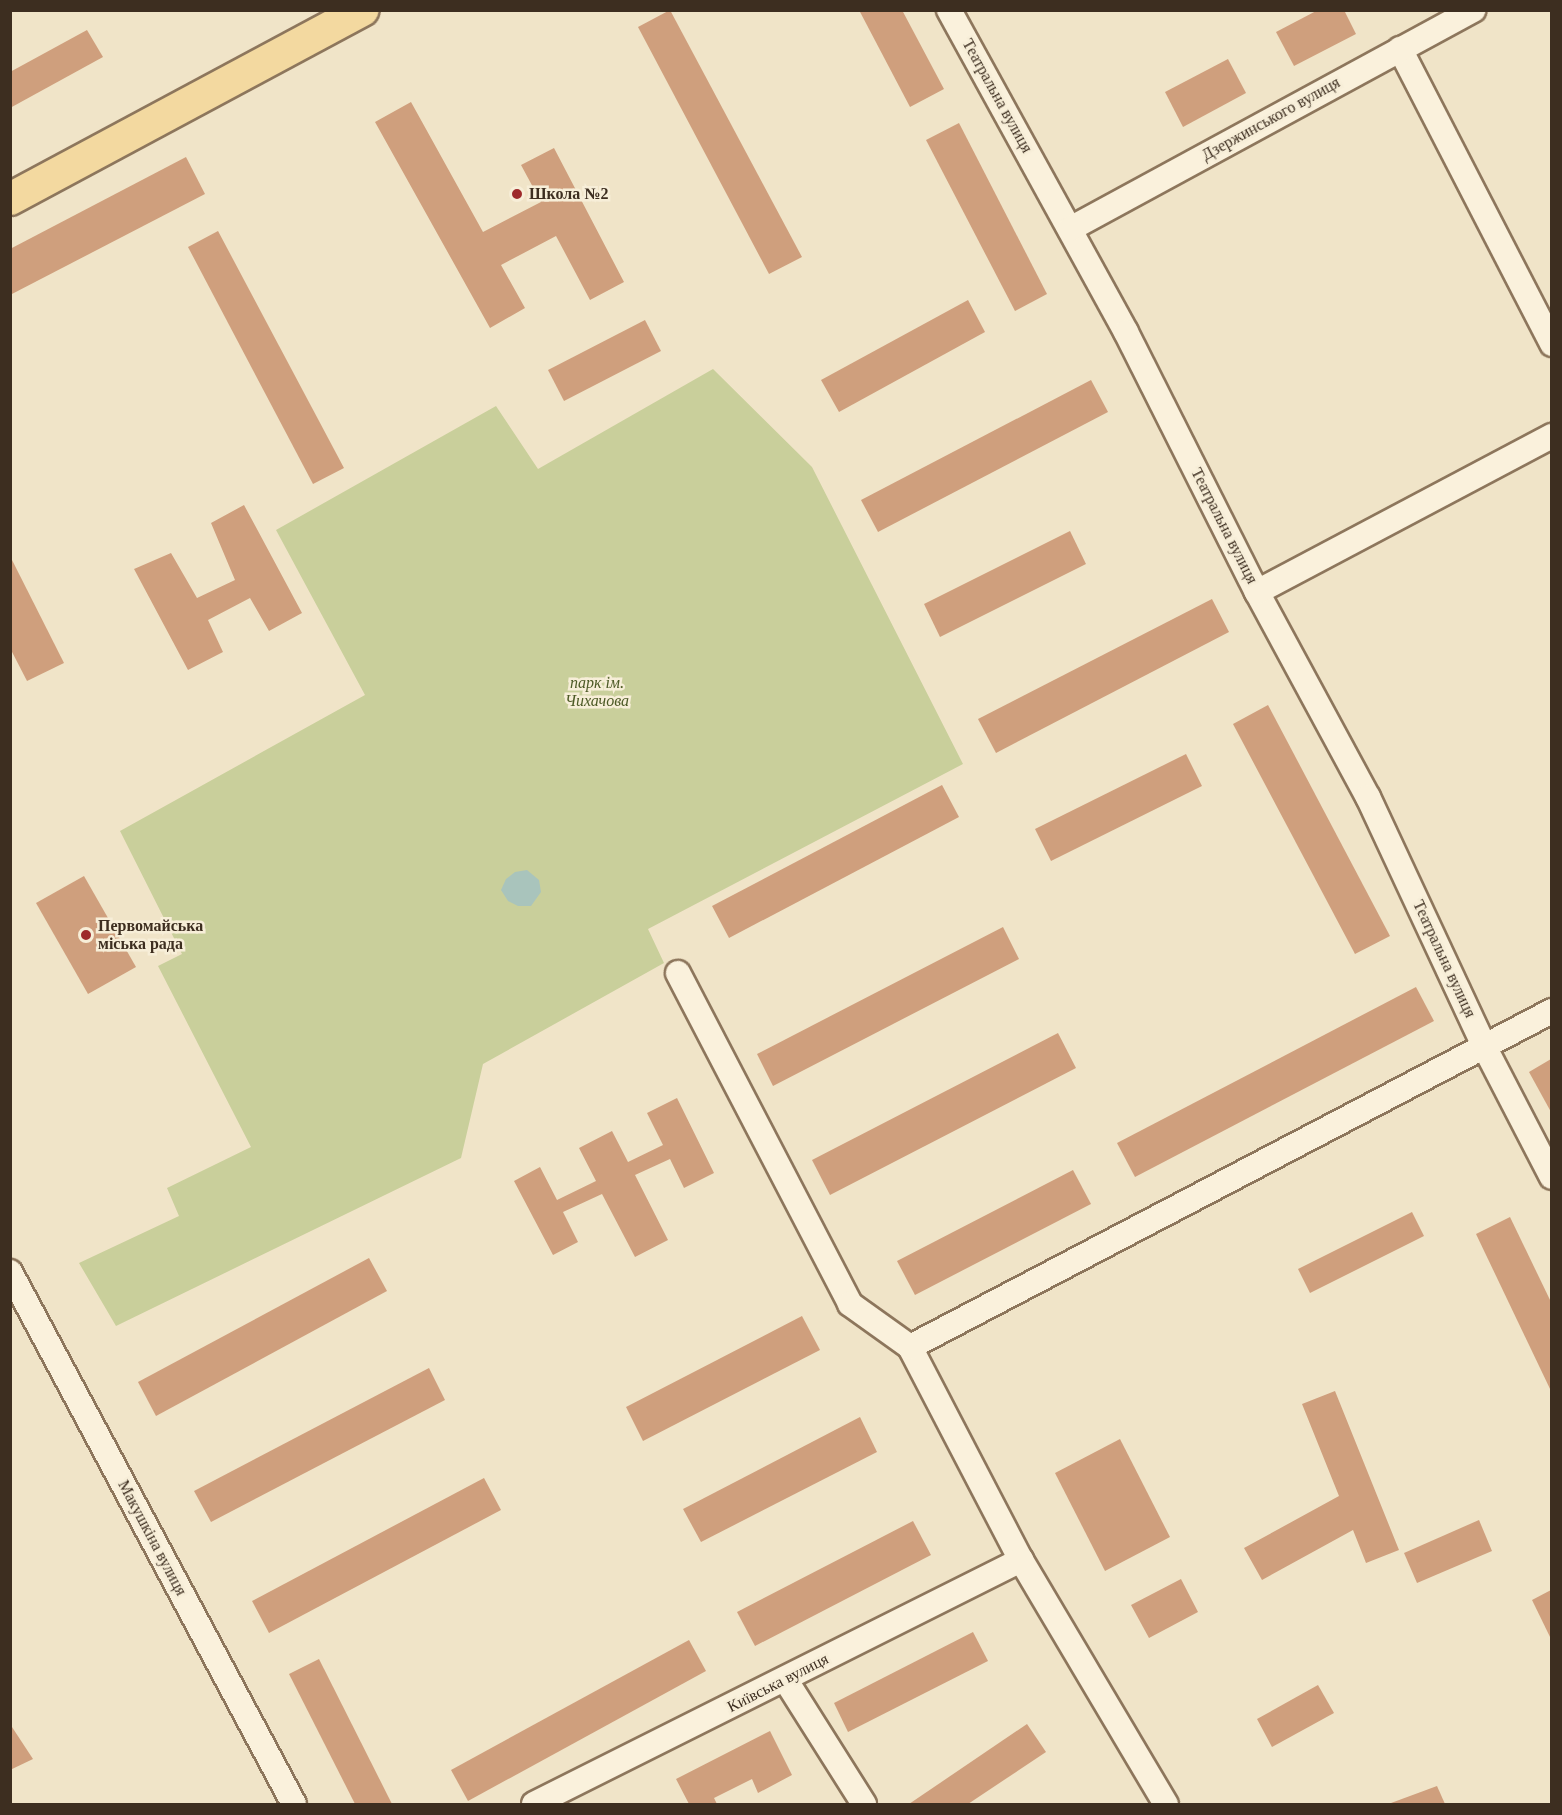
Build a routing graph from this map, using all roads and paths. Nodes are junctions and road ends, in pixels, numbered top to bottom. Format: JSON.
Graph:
{"nodes":[{"id":1,"x":363,"y":10,"type":"edge"},
{"id":2,"x":949,"y":10,"type":"edge"},
{"id":3,"x":1473,"y":10,"type":"edge"},
{"id":4,"x":1400,"y":49,"type":"junction"},
{"id":5,"x":10,"y":199,"type":"edge"},
{"id":6,"x":1070,"y":229,"type":"junction"},
{"id":7,"x":1551,"y":344,"type":"edge"},
{"id":8,"x":1551,"y":436,"type":"edge"},
{"id":9,"x":1257,"y":592,"type":"junction"},
{"id":10,"x":678,"y":974,"type":"dead end"},
{"id":11,"x":1551,"y":1011,"type":"edge"},
{"id":12,"x":1485,"y":1048,"type":"junction"},
{"id":13,"x":1551,"y":1177,"type":"edge"},
{"id":14,"x":10,"y":1272,"type":"edge"},
{"id":15,"x":910,"y":1347,"type":"junction"},
{"id":16,"x":1021,"y":1560,"type":"junction"},
{"id":17,"x":785,"y":1679,"type":"junction"},
{"id":18,"x":294,"y":1804,"type":"edge"},
{"id":19,"x":534,"y":1804,"type":"edge"},
{"id":20,"x":864,"y":1804,"type":"edge"},
{"id":21,"x":1166,"y":1804,"type":"edge"}],
"edges":[{"from":1,"to":5,"type":"main road"},
{"from":2,"to":6,"type":"street","name":"Театральна вулиця"},
{"from":3,"to":4,"type":"street","name":"Дзержинського вулиця"},
{"from":4,"to":6,"type":"street","name":"Дзержинського вулиця"},
{"from":4,"to":7,"type":"street"},
{"from":6,"to":9,"type":"street","name":"Театральна вулиця"},
{"from":8,"to":9,"type":"street"},
{"from":9,"to":12,"type":"street","name":"Театральна вулиця"},
{"from":10,"to":15,"type":"street"},
{"from":11,"to":12,"type":"street"},
{"from":12,"to":13,"type":"street","name":"Театральна вулиця"},
{"from":12,"to":15,"type":"street"},
{"from":14,"to":18,"type":"street","name":"Макушкіна вулиця"},
{"from":15,"to":16,"type":"street"},
{"from":16,"to":17,"type":"street","name":"Київська вулиця"},
{"from":16,"to":21,"type":"street"},
{"from":17,"to":19,"type":"street","name":"Київська вулиця"},
{"from":17,"to":20,"type":"street"}]}
